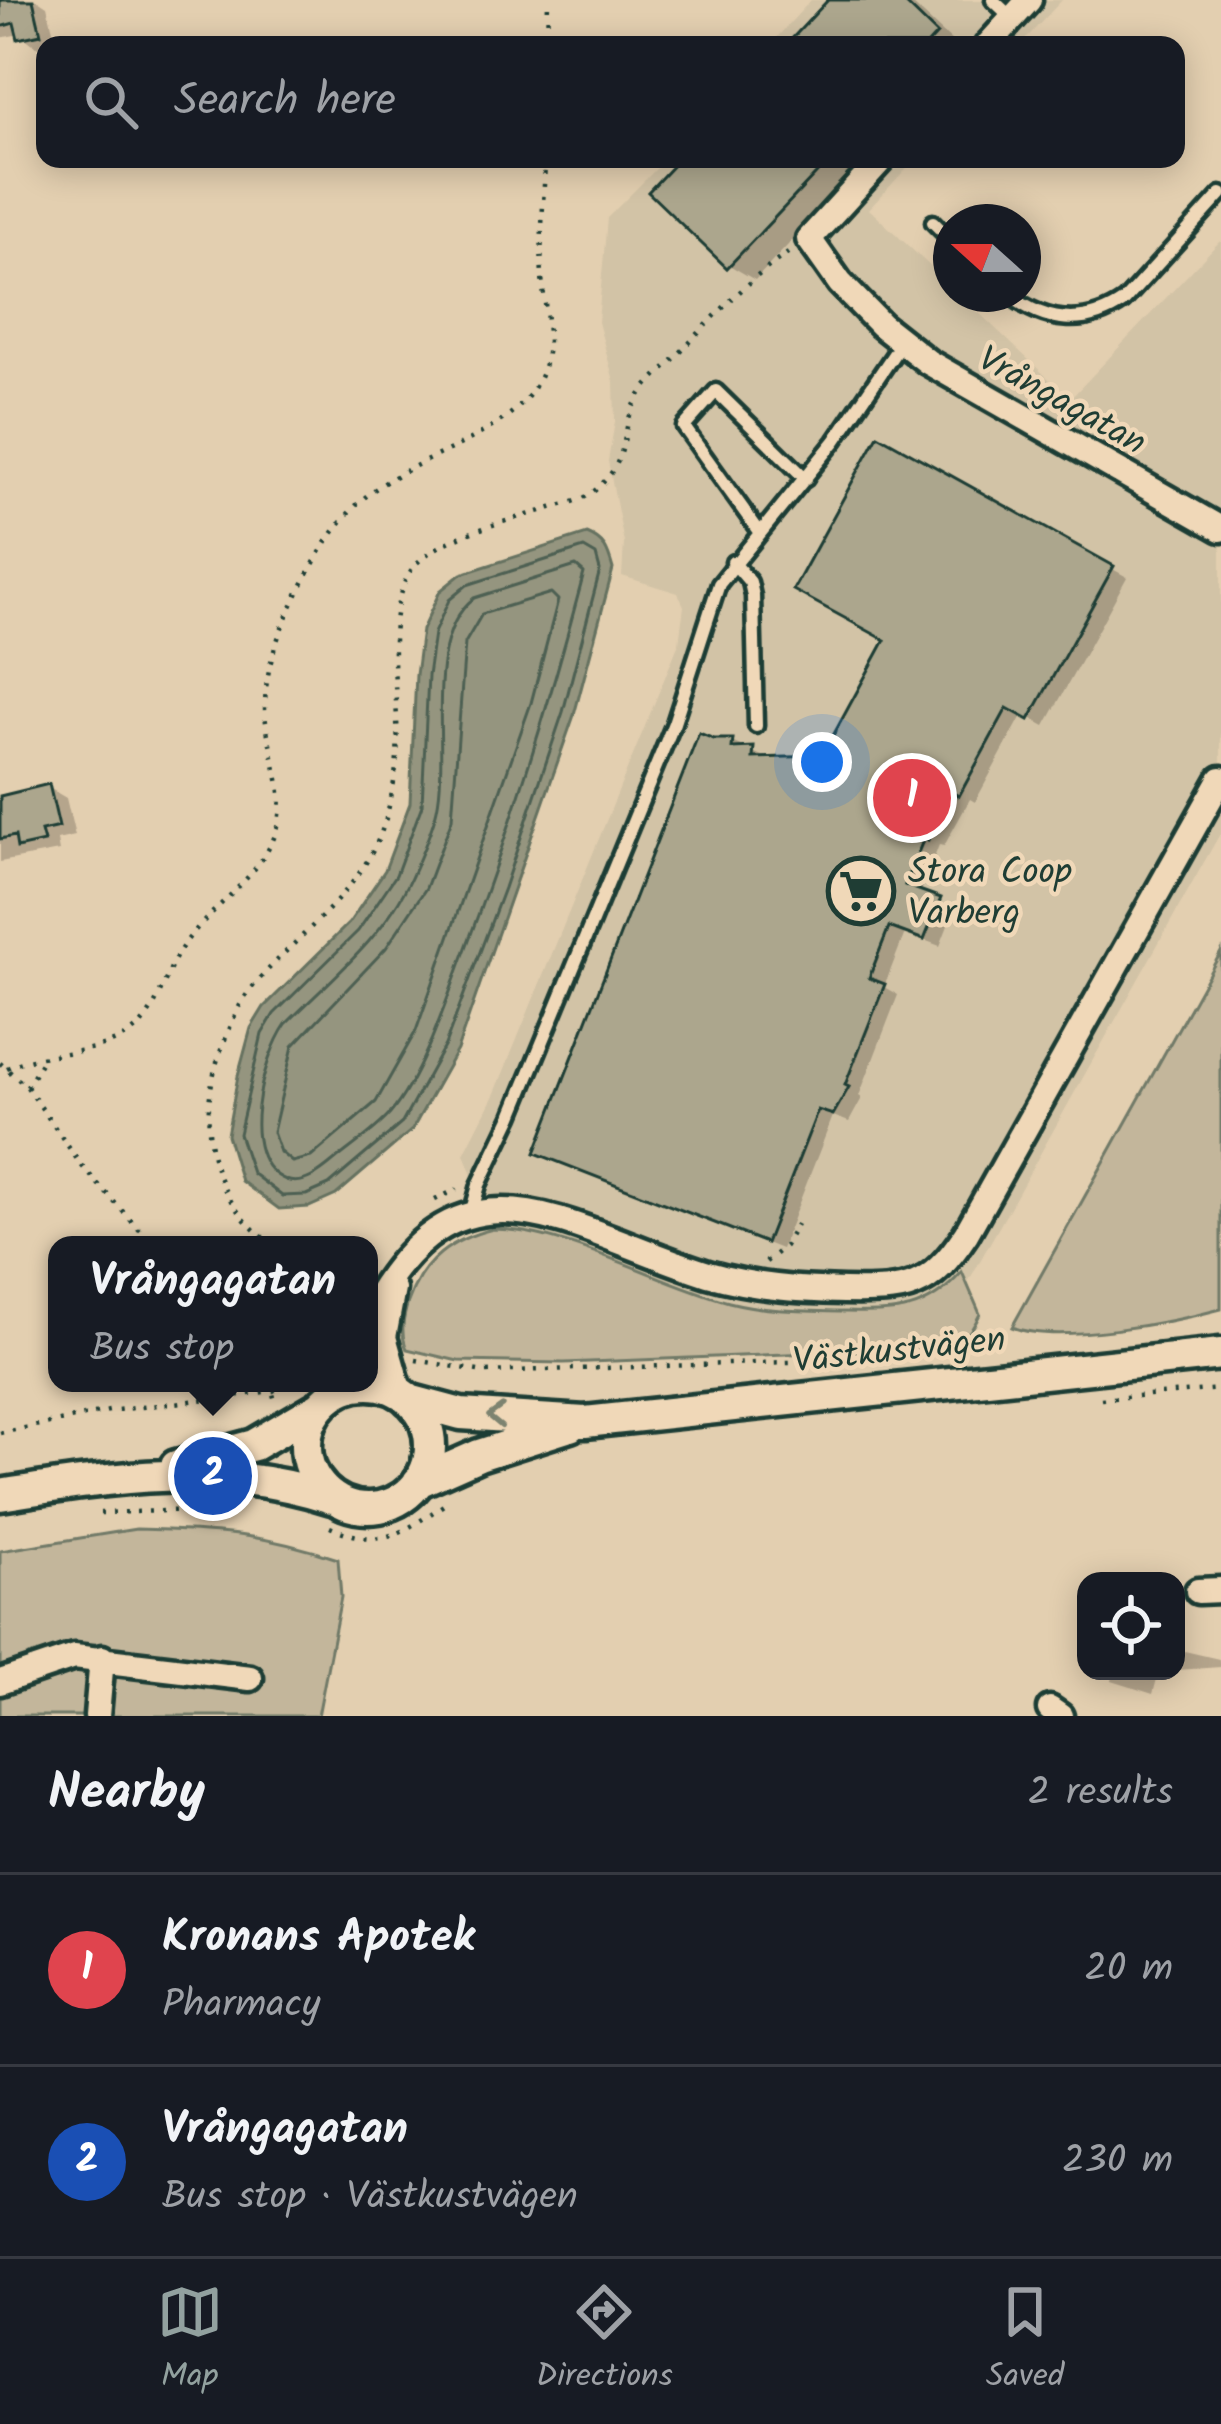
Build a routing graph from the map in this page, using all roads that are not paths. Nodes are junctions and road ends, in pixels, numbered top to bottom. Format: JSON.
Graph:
{"nodes":[{"id":1,"x":993,"y":0,"type":"edge"},
{"id":2,"x":1020,"y":9,"type":"edge"},
{"id":3,"x":996,"y":36,"type":"edge"},
{"id":4,"x":874,"y":168,"type":"edge"},
{"id":5,"x":1221,"y":194,"type":"edge"},
{"id":6,"x":1037,"y":312,"type":"edge"},
{"id":7,"x":902,"y":341,"type":"junction"},
{"id":8,"x":806,"y":479,"type":"junction"},
{"id":9,"x":1221,"y":529,"type":"edge"},
{"id":10,"x":760,"y":533,"type":"junction"},
{"id":11,"x":734,"y":562,"type":"junction"},
{"id":12,"x":757,"y":726,"type":"dead end"},
{"id":13,"x":1221,"y":778,"type":"edge"},
{"id":14,"x":471,"y":1214,"type":"junction"},
{"id":15,"x":399,"y":1269,"type":"junction"},
{"id":16,"x":378,"y":1299,"type":"edge"},
{"id":17,"x":1221,"y":1354,"type":"edge"},
{"id":18,"x":378,"y":1387,"type":"edge"},
{"id":19,"x":330,"y":1395,"type":"edge"},
{"id":20,"x":405,"y":1396,"type":"junction"},
{"id":21,"x":585,"y":1421,"type":"junction"},
{"id":22,"x":135,"y":1477,"type":"junction"},
{"id":23,"x":418,"y":1482,"type":"junction"},
{"id":24,"x":0,"y":1495,"type":"edge"},
{"id":25,"x":329,"y":1512,"type":"junction"},
{"id":26,"x":102,"y":1658,"type":"junction"},
{"id":27,"x":250,"y":1678,"type":"dead end"},
{"id":28,"x":0,"y":1682,"type":"edge"},
{"id":29,"x":97,"y":1716,"type":"edge"}],
"edges":[{"from":1,"to":2,"type":"lane"},
{"from":2,"to":3,"type":"street"},
{"from":4,"to":7,"type":"street","name":"Vrångagatan"},
{"from":5,"to":6,"type":"lane"},
{"from":7,"to":8,"type":"lane"},
{"from":7,"to":9,"type":"street","name":"Vrångagatan"},
{"from":8,"to":10,"type":"lane"},
{"from":8,"to":10,"type":"lane"},
{"from":10,"to":11,"type":"lane"},
{"from":11,"to":12,"type":"lane"},
{"from":11,"to":14,"type":"lane"},
{"from":13,"to":14,"type":"street"},
{"from":14,"to":15,"type":"street"},
{"from":15,"to":16,"type":"street"},
{"from":15,"to":20,"type":"street"},
{"from":17,"to":21,"type":"street","name":"Västkustvägen"},
{"from":18,"to":20,"type":"street","name":"Västkustvägen"},
{"from":19,"to":22,"type":"street","name":"Västkustvägen"},
{"from":19,"to":25,"type":"street"},
{"from":21,"to":20,"type":"street","name":"Västkustvägen","one_way":true},
{"from":20,"to":23,"type":"street"},
{"from":21,"to":23,"type":"street","name":"Västkustvägen"},
{"from":22,"to":24,"type":"street","name":"Västkustvägen"},
{"from":22,"to":25,"type":"street","name":"Västkustvägen"},
{"from":23,"to":25,"type":"street","name":"Västkustvägen"},
{"from":26,"to":27,"type":"street"},
{"from":26,"to":28,"type":"street"},
{"from":26,"to":29,"type":"street"}]}
